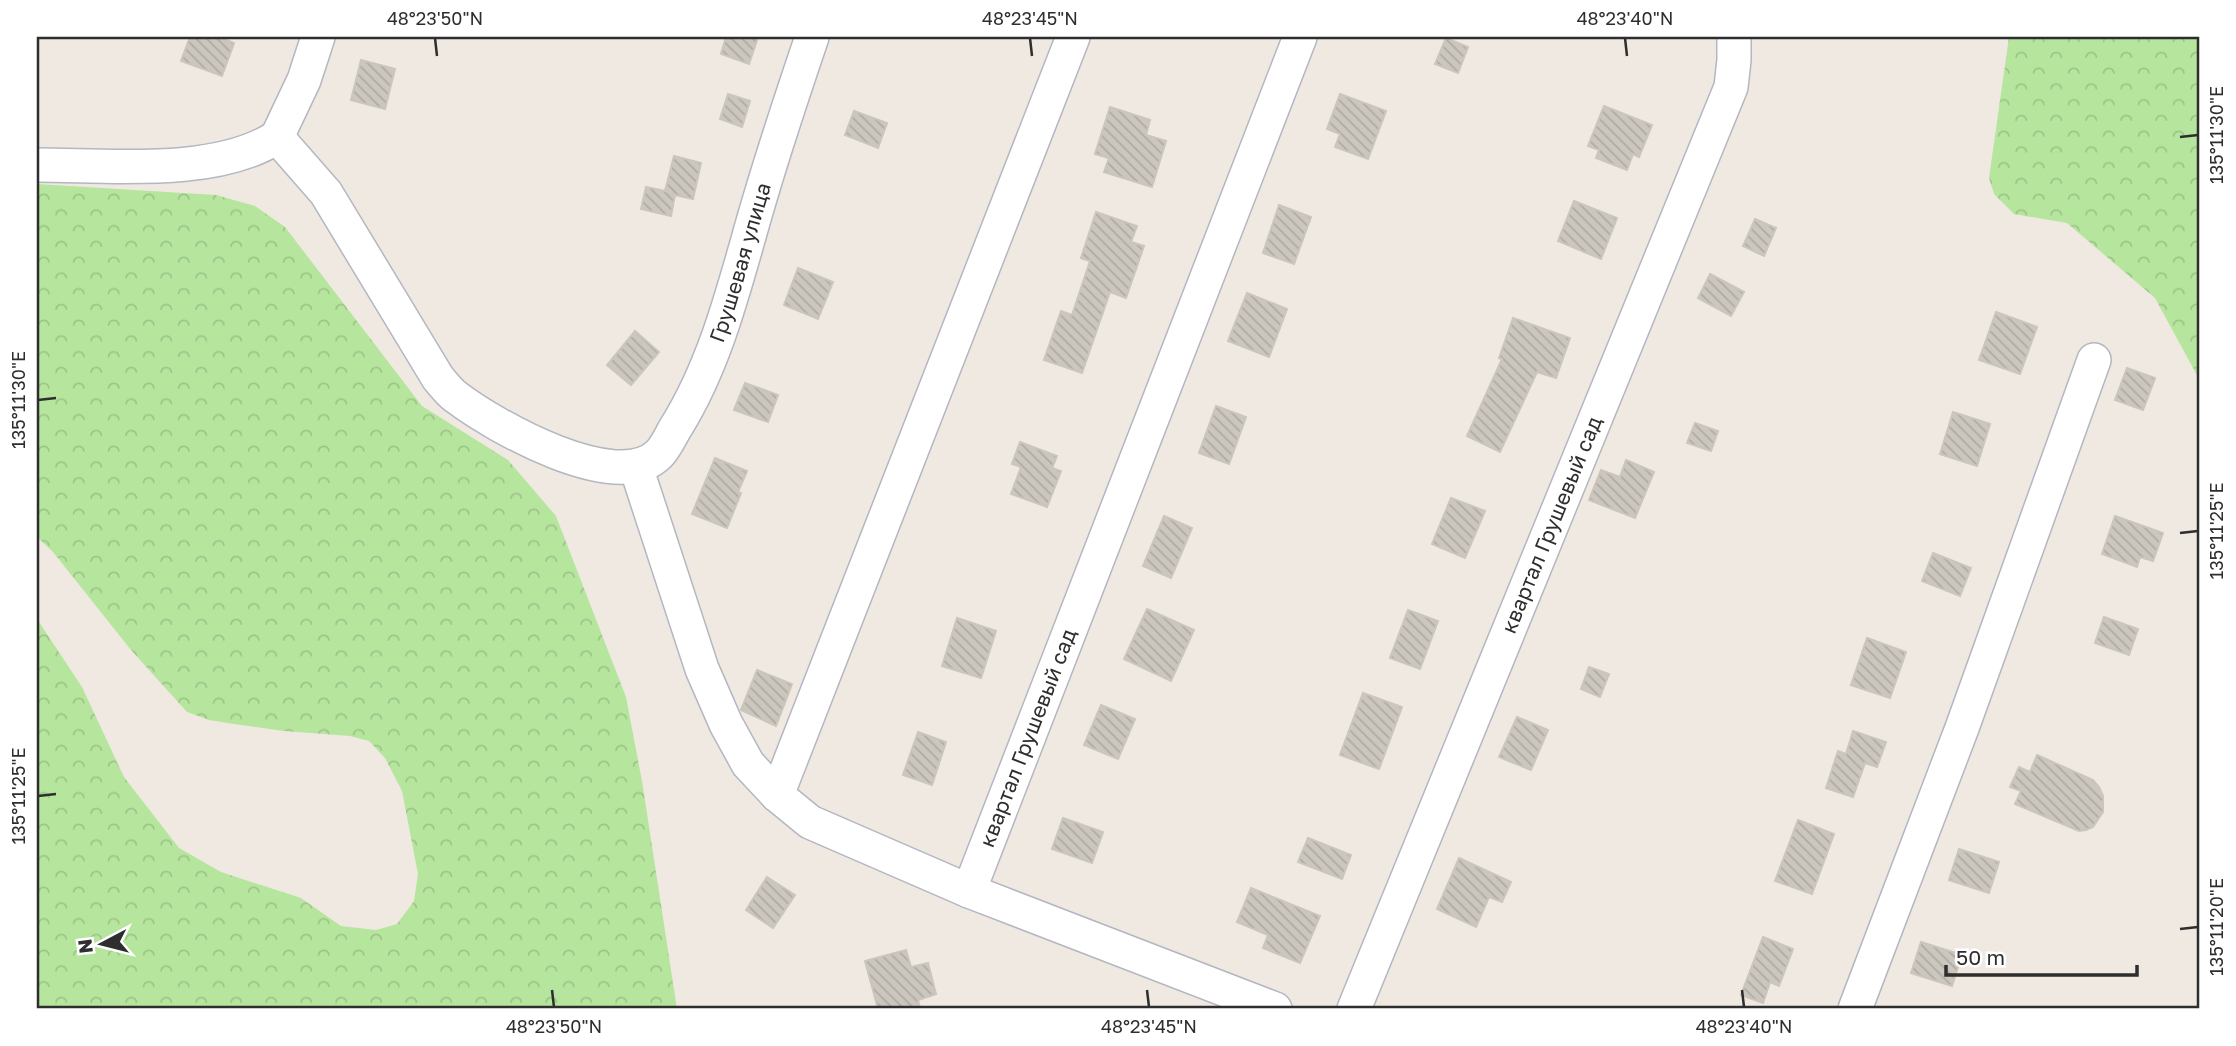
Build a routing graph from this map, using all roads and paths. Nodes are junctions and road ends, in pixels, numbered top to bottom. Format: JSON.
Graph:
{"nodes":[{"id":1,"x":318,"y":37,"type":"edge"},
{"id":2,"x":812,"y":37,"type":"edge"},
{"id":3,"x":1073,"y":37,"type":"edge"},
{"id":4,"x":1300,"y":37,"type":"edge"},
{"id":5,"x":1734,"y":37,"type":"edge"},
{"id":6,"x":277,"y":137,"type":"junction"},
{"id":7,"x":37,"y":165,"type":"edge"},
{"id":8,"x":2094,"y":360,"type":"dead end"},
{"id":9,"x":636,"y":467,"type":"junction"},
{"id":10,"x":777,"y":795,"type":"junction"},
{"id":11,"x":969,"y":891,"type":"junction"},
{"id":12,"x":1275,"y":1009,"type":"edge"},
{"id":13,"x":1354,"y":1009,"type":"edge"},
{"id":14,"x":1855,"y":1009,"type":"edge"}],
"edges":[{"from":1,"to":6,"type":"lane"},
{"from":2,"to":9,"type":"lane","name":"Грушевая улица"},
{"from":3,"to":10,"type":"lane"},
{"from":4,"to":11,"type":"lane","name":"квартал Грушевый сад"},
{"from":5,"to":13,"type":"lane","name":"квартал Грушевый сад"},
{"from":6,"to":7,"type":"lane"},
{"from":6,"to":9,"type":"lane"},
{"from":8,"to":14,"type":"lane"},
{"from":9,"to":10,"type":"lane"},
{"from":10,"to":11,"type":"lane"},
{"from":11,"to":12,"type":"lane"}]}
